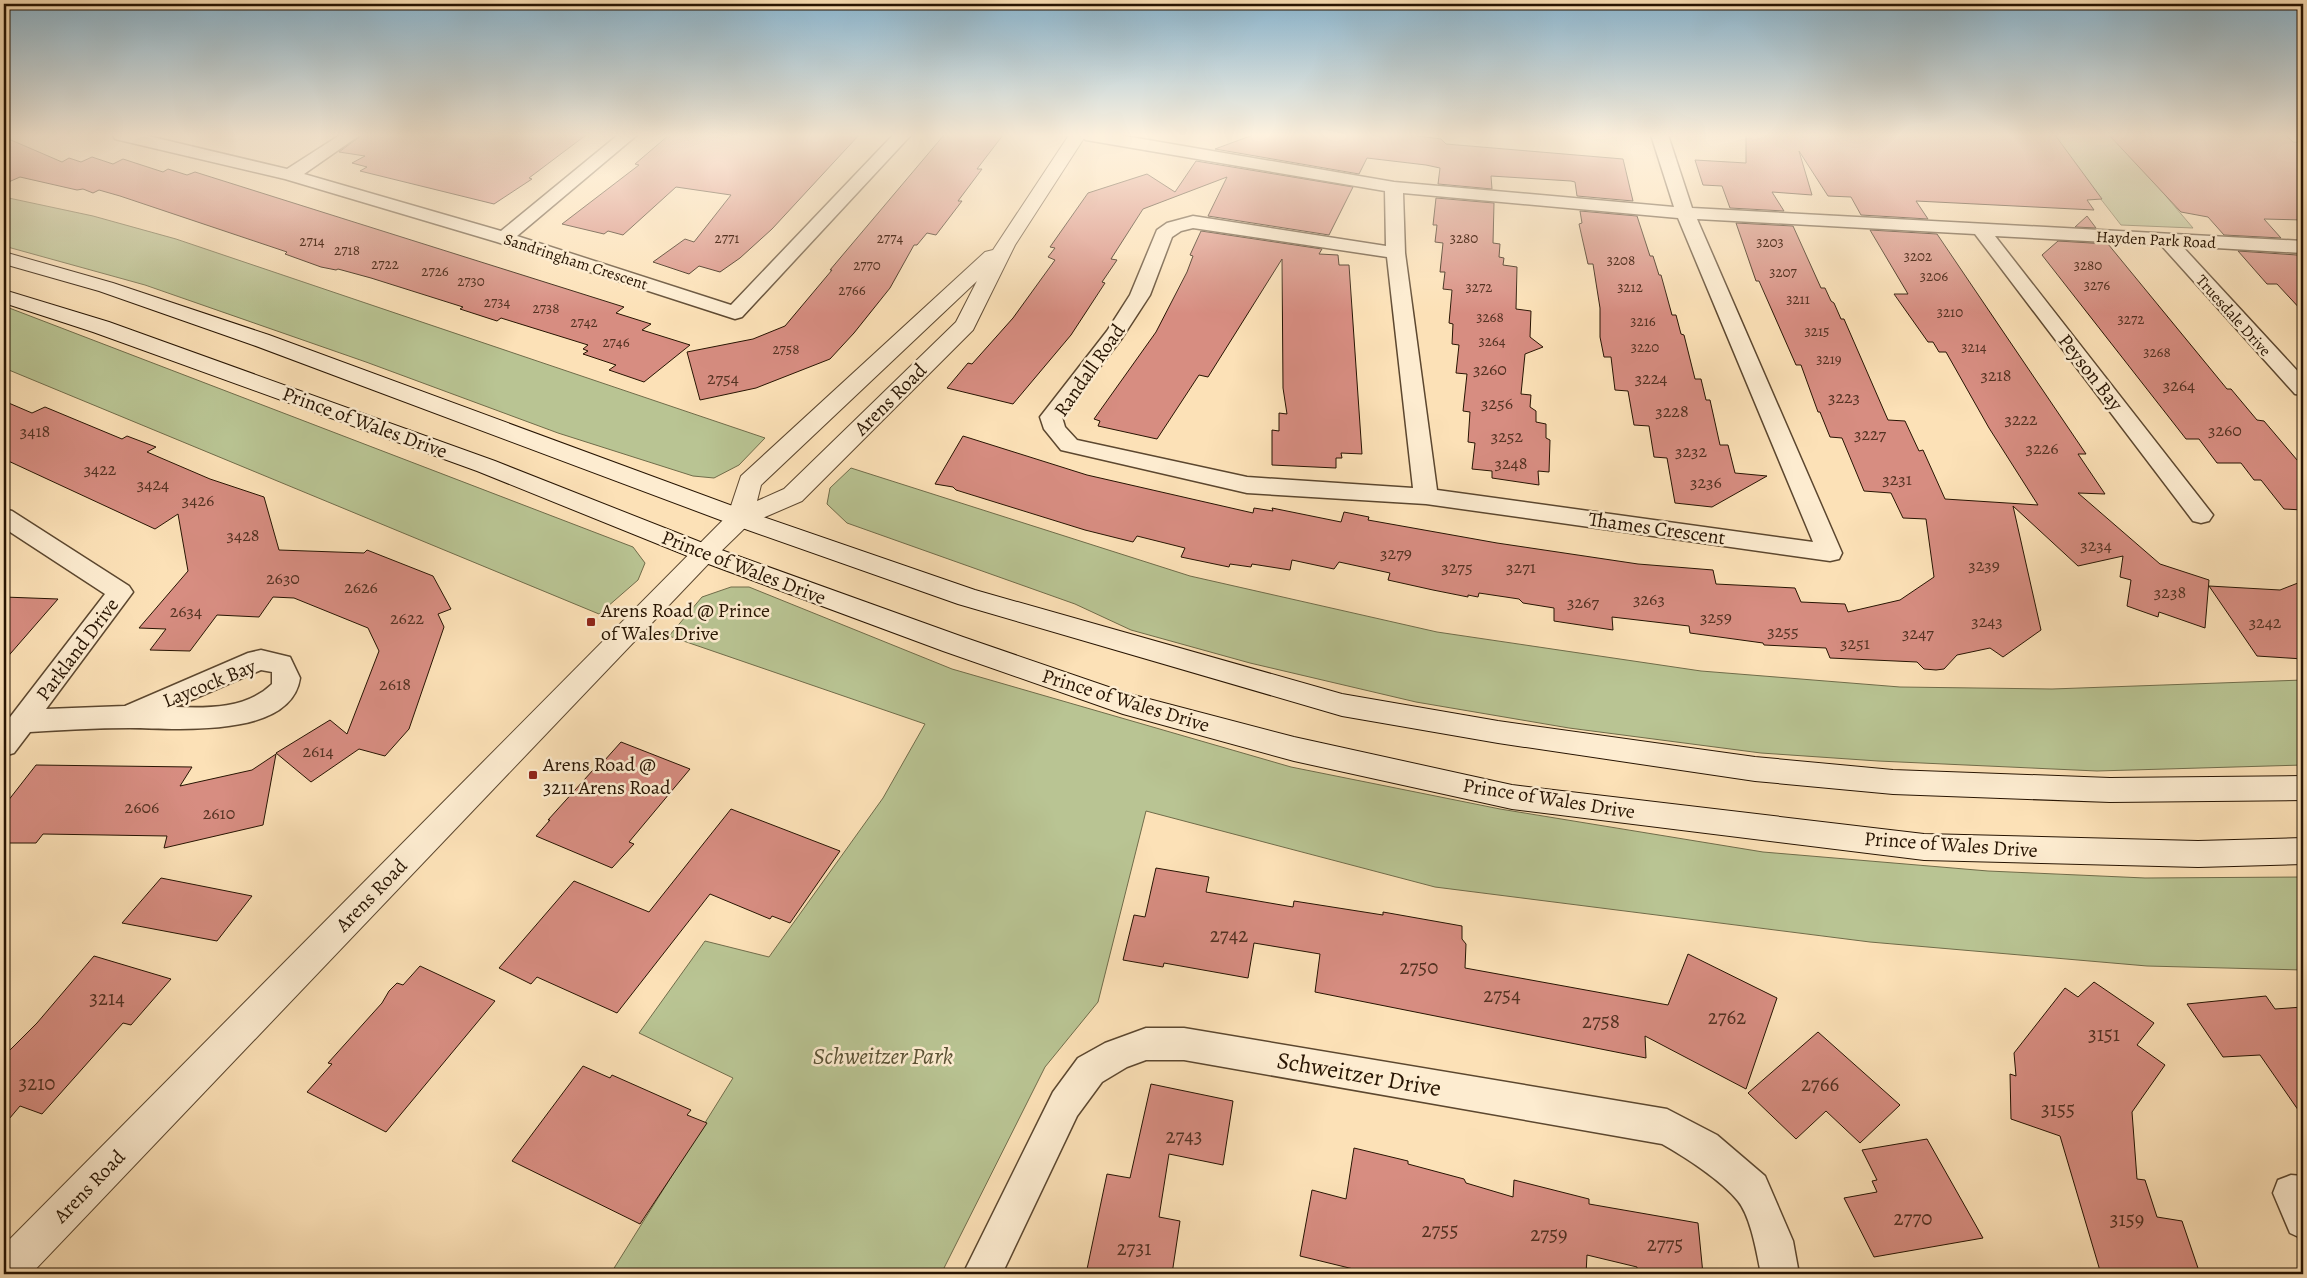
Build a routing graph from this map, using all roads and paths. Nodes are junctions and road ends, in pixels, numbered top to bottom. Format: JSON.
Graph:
{"nodes":[{"id":1,"x":357,"y":195,"type":"edge"},
{"id":2,"x":557,"y":195,"type":"edge"},
{"id":3,"x":847,"y":195,"type":"edge"},
{"id":4,"x":1038,"y":195,"type":"edge"},
{"id":5,"x":1394,"y":195,"type":"edge"},
{"id":6,"x":1471,"y":195,"type":"edge"},
{"id":7,"x":1679,"y":195,"type":"edge"},
{"id":8,"x":1685,"y":213,"type":"junction"},
{"id":9,"x":1981,"y":230,"type":"junction"},
{"id":10,"x":504,"y":238,"type":"junction"},
{"id":11,"x":2166,"y":239,"type":"junction"},
{"id":12,"x":1004,"y":245,"type":"junction"},
{"id":13,"x":2303,"y":247,"type":"edge"},
{"id":14,"x":1396,"y":253,"type":"junction"},
{"id":15,"x":4,"y":258,"type":"edge"},
{"id":16,"x":4,"y":296,"type":"edge"},
{"id":17,"x":2303,"y":389,"type":"edge"},
{"id":18,"x":1426,"y":496,"type":"junction"},
{"id":19,"x":2201,"y":515,"type":"dead end"},
{"id":20,"x":4,"y":517,"type":"edge"},
{"id":21,"x":740,"y":518,"type":"junction"},
{"id":22,"x":704,"y":553,"type":"junction"},
{"id":23,"x":128,"y":717,"type":"junction"},
{"id":24,"x":24,"y":721,"type":"junction"},
{"id":25,"x":4,"y":745,"type":"edge"},
{"id":26,"x":2303,"y":788,"type":"edge"},
{"id":27,"x":2303,"y":851,"type":"edge"},
{"id":28,"x":2303,"y":1194,"type":"edge"},
{"id":29,"x":2303,"y":1220,"type":"edge"},
{"id":30,"x":4,"y":1273,"type":"edge"},
{"id":31,"x":982,"y":1274,"type":"edge"},
{"id":32,"x":1780,"y":1274,"type":"edge"}],
"edges":[{"from":1,"to":10,"type":"street","name":"Sandringham Crescent"},
{"from":2,"to":10,"type":"street"},
{"from":3,"to":10,"type":"street","name":"Sandringham Crescent"},
{"from":4,"to":12,"type":"main road","name":"Arens Road"},
{"from":5,"to":14,"type":"street"},
{"from":6,"to":8,"type":"street","name":"Hayden Park Road"},
{"from":7,"to":8,"type":"street"},
{"from":8,"to":9,"type":"street","name":"Hayden Park Road"},
{"from":8,"to":18,"type":"street","name":"Thames Crescent"},
{"from":9,"to":11,"type":"street","name":"Hayden Park Road"},
{"from":9,"to":19,"type":"street","name":"Peyson Bay"},
{"from":11,"to":13,"type":"street","name":"Hayden Park Road"},
{"from":11,"to":17,"type":"street","name":"Truesdale Drive"},
{"from":12,"to":21,"type":"main road","name":"Arens Road"},
{"from":12,"to":21,"type":"main road","name":"Arens Road"},
{"from":14,"to":18,"type":"street"},
{"from":14,"to":18,"type":"street","name":"Randall Road"},
{"from":15,"to":21,"type":"main road","name":"Prince of Wales Drive"},
{"from":16,"to":22,"type":"main road","name":"Prince of Wales Drive"},
{"from":20,"to":24,"type":"street","name":"Parkland Drive"},
{"from":21,"to":22,"type":"main road","name":"Arens Road"},
{"from":21,"to":26,"type":"main road","name":"Prince of Wales Drive"},
{"from":22,"to":27,"type":"main road","name":"Prince of Wales Drive"},
{"from":22,"to":30,"type":"main road","name":"Arens Road"},
{"from":23,"to":23,"type":"street","name":"Laycock Bay"},
{"from":23,"to":24,"type":"street","name":"Laycock Bay"},
{"from":24,"to":25,"type":"street","name":"Parkland Drive"},
{"from":28,"to":29,"type":"street"},
{"from":31,"to":32,"type":"street","name":"Schweitzer Drive"}]}
